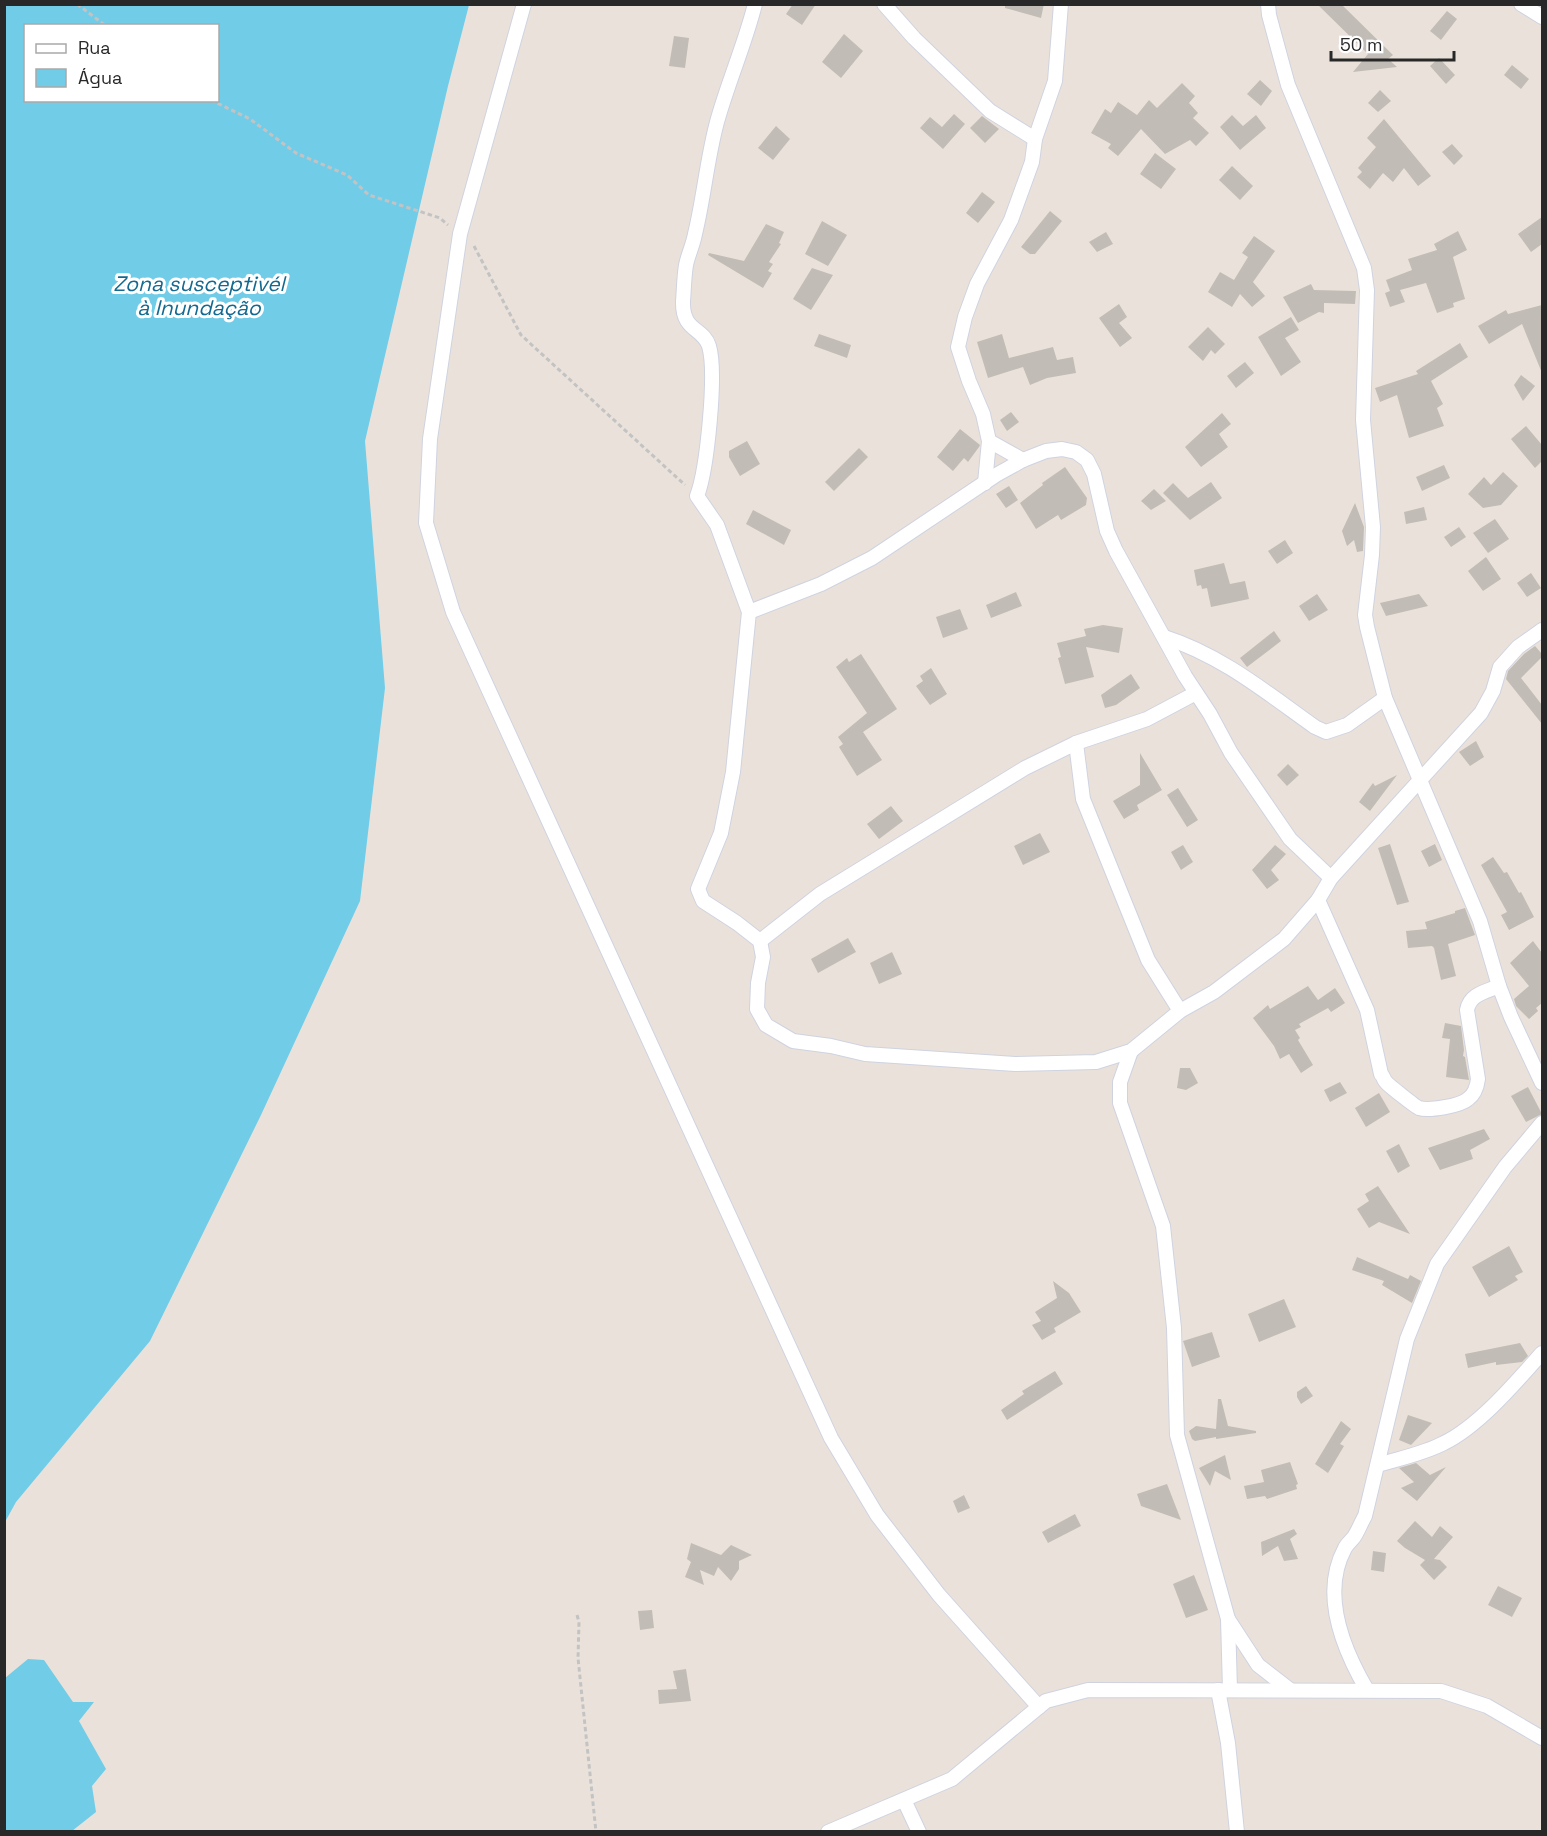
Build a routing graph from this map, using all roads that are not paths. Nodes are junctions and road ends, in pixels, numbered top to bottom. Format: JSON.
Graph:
{"nodes":[{"id":1,"x":524,"y":4,"type":"edge"},
{"id":2,"x":755,"y":4,"type":"edge"},
{"id":3,"x":884,"y":4,"type":"edge"},
{"id":4,"x":1060,"y":4,"type":"edge"},
{"id":5,"x":1268,"y":4,"type":"edge"},
{"id":6,"x":1521,"y":4,"type":"edge"},
{"id":7,"x":1542,"y":17,"type":"edge"},
{"id":8,"x":1035,"y":139,"type":"junction"},
{"id":9,"x":989,"y":441,"type":"junction"},
{"id":10,"x":1023,"y":460,"type":"junction"},
{"id":11,"x":985,"y":483,"type":"junction"},
{"id":12,"x":748,"y":612,"type":"junction"},
{"id":13,"x":1542,"y":630,"type":"edge"},
{"id":14,"x":1164,"y":637,"type":"junction"},
{"id":15,"x":1196,"y":693,"type":"junction"},
{"id":16,"x":1385,"y":698,"type":"junction"},
{"id":17,"x":1076,"y":742,"type":"junction"},
{"id":18,"x":1421,"y":782,"type":"junction"},
{"id":19,"x":1331,"y":878,"type":"junction"},
{"id":20,"x":1318,"y":900,"type":"junction"},
{"id":21,"x":760,"y":941,"type":"junction"},
{"id":22,"x":1499,"y":986,"type":"junction"},
{"id":23,"x":1180,"y":1011,"type":"junction"},
{"id":24,"x":1131,"y":1052,"type":"junction"},
{"id":25,"x":1542,"y":1083,"type":"edge"},
{"id":26,"x":1542,"y":1123,"type":"edge"},
{"id":27,"x":1542,"y":1353,"type":"edge"},
{"id":28,"x":1378,"y":1465,"type":"junction"},
{"id":29,"x":1228,"y":1619,"type":"junction"},
{"id":30,"x":1289,"y":1689,"type":"junction"},
{"id":31,"x":1224,"y":1690,"type":"junction"},
{"id":32,"x":1367,"y":1690,"type":"junction"},
{"id":33,"x":1039,"y":1707,"type":"junction"},
{"id":34,"x":1542,"y":1738,"type":"edge"},
{"id":35,"x":904,"y":1800,"type":"junction"},
{"id":36,"x":828,"y":1832,"type":"edge"},
{"id":37,"x":919,"y":1832,"type":"edge"},
{"id":38,"x":1237,"y":1832,"type":"edge"}],
"edges":[{"from":1,"to":33,"type":"street"},
{"from":2,"to":12,"type":"street"},
{"from":3,"to":8,"type":"street"},
{"from":4,"to":8,"type":"street"},
{"from":5,"to":16,"type":"street"},
{"from":6,"to":7,"type":"street"},
{"from":8,"to":9,"type":"street"},
{"from":9,"to":10,"type":"street"},
{"from":9,"to":11,"type":"street"},
{"from":10,"to":11,"type":"street"},
{"from":10,"to":14,"type":"street"},
{"from":11,"to":12,"type":"street"},
{"from":12,"to":21,"type":"street"},
{"from":13,"to":18,"type":"street"},
{"from":14,"to":15,"type":"street"},
{"from":14,"to":16,"type":"street"},
{"from":15,"to":17,"type":"street"},
{"from":15,"to":19,"type":"street"},
{"from":16,"to":18,"type":"street"},
{"from":17,"to":21,"type":"street"},
{"from":17,"to":23,"type":"street"},
{"from":18,"to":19,"type":"street"},
{"from":18,"to":22,"type":"street"},
{"from":19,"to":20,"type":"street"},
{"from":20,"to":22,"type":"street"},
{"from":20,"to":23,"type":"street"},
{"from":21,"to":24,"type":"street"},
{"from":22,"to":25,"type":"street"},
{"from":23,"to":24,"type":"street"},
{"from":24,"to":29,"type":"street"},
{"from":26,"to":28,"type":"street"},
{"from":27,"to":28,"type":"street"},
{"from":28,"to":32,"type":"street"},
{"from":29,"to":30,"type":"street"},
{"from":29,"to":31,"type":"street"},
{"from":30,"to":31,"type":"street"},
{"from":30,"to":32,"type":"street"},
{"from":31,"to":33,"type":"street"},
{"from":31,"to":38,"type":"street"},
{"from":32,"to":34,"type":"street"},
{"from":33,"to":35,"type":"street"},
{"from":35,"to":36,"type":"street"},
{"from":35,"to":37,"type":"street"}]}
